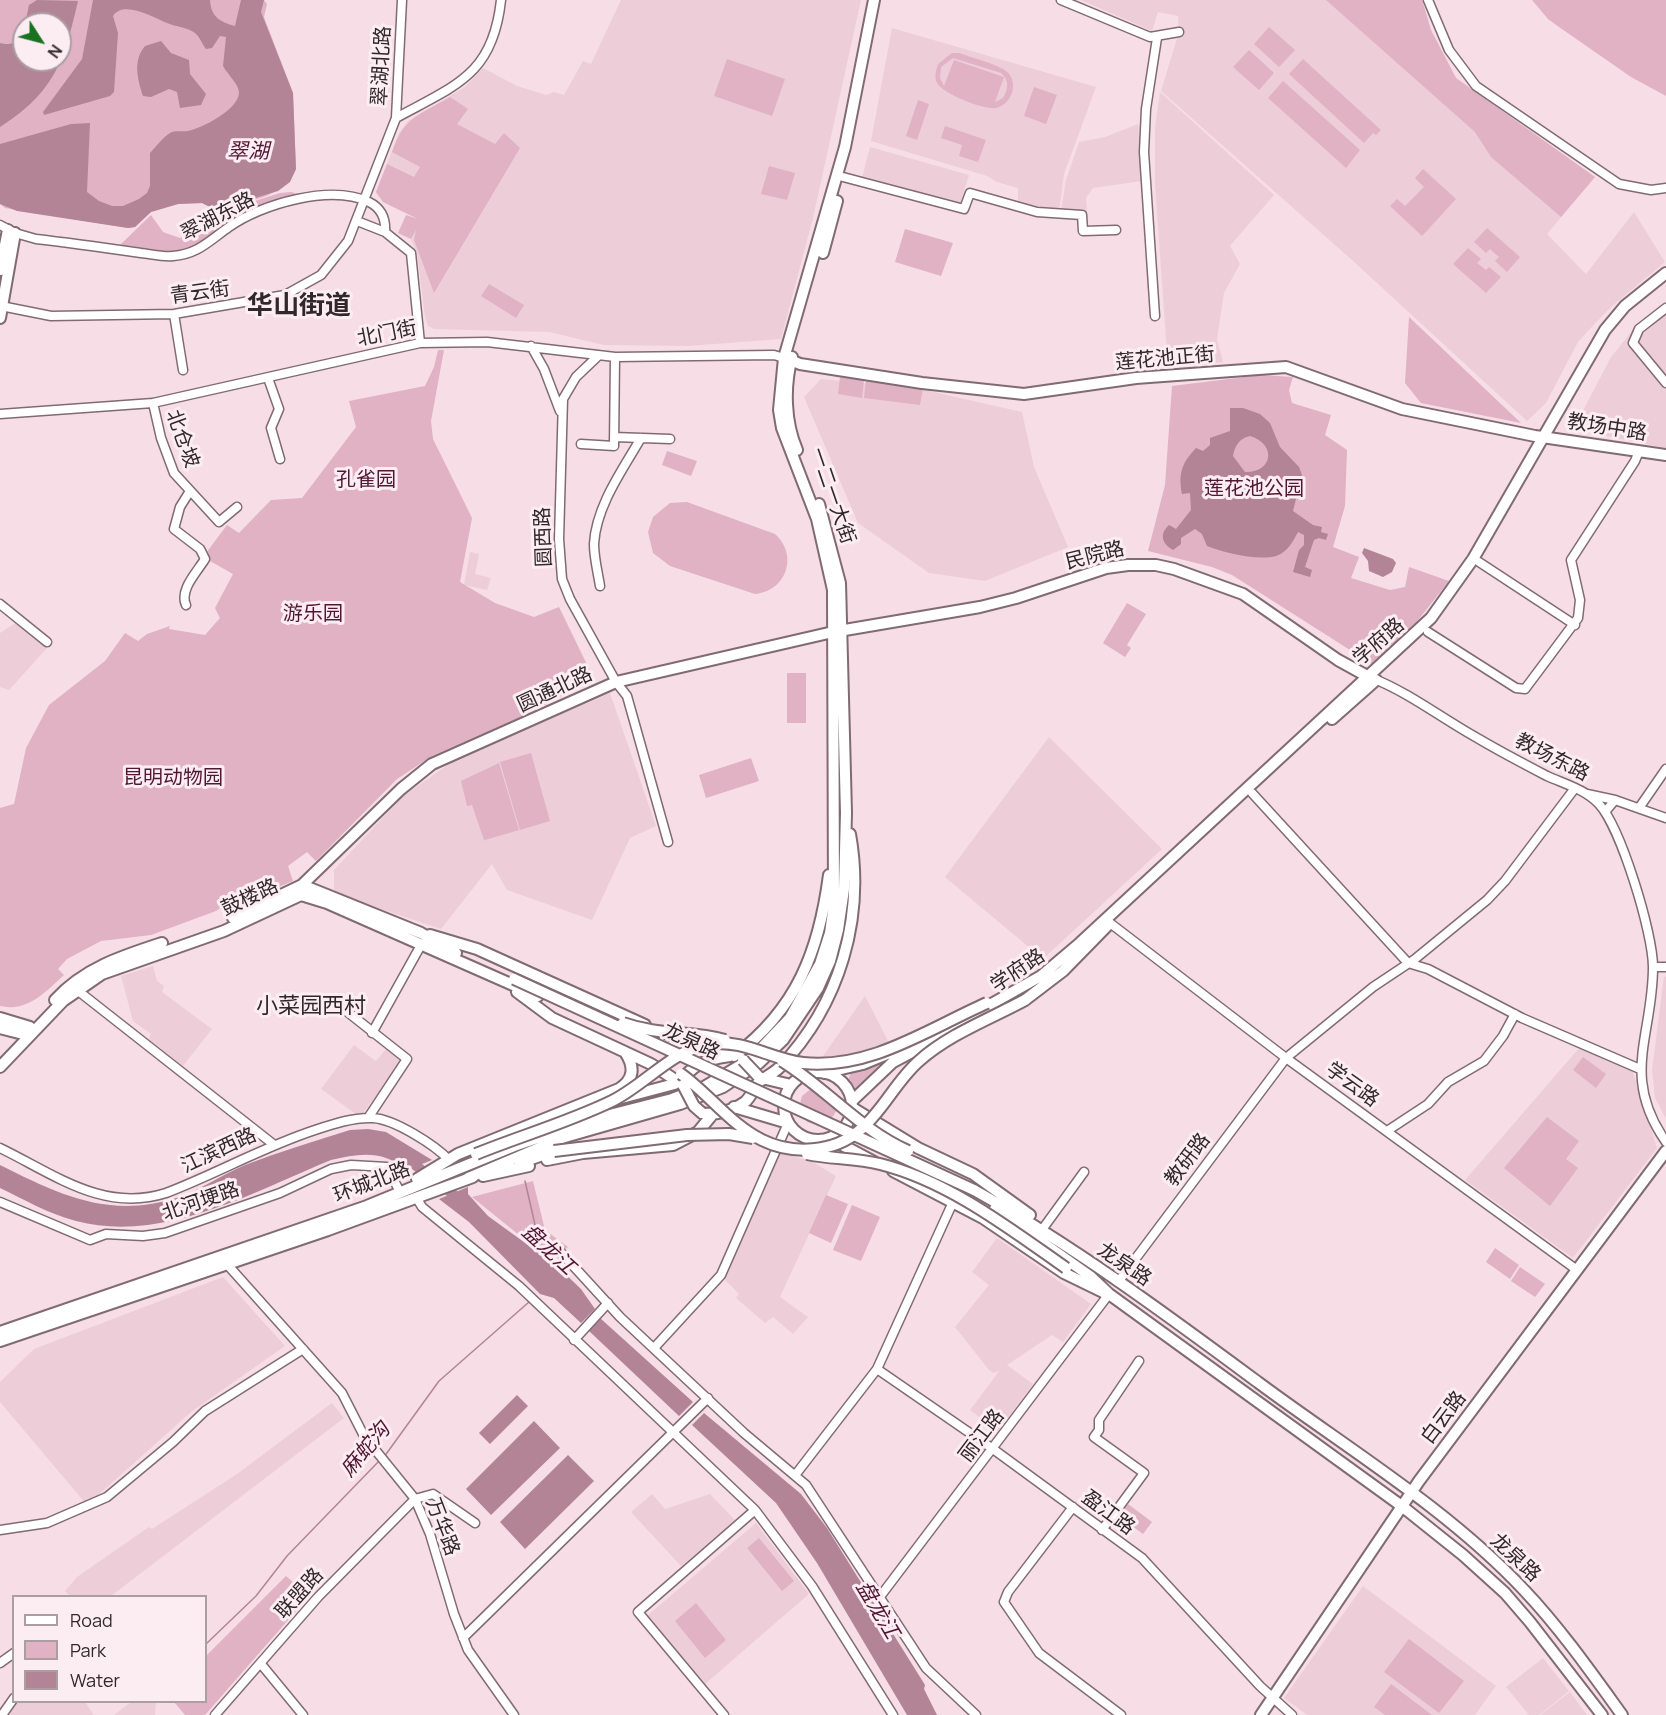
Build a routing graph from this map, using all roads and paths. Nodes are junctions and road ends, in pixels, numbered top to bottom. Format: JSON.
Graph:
{"nodes":[{"id":1,"x":402,"y":0,"type":"edge"},
{"id":2,"x":499,"y":0,"type":"edge"},
{"id":3,"x":874,"y":0,"type":"edge"},
{"id":4,"x":881,"y":0,"type":"edge"},
{"id":5,"x":1061,"y":0,"type":"edge"},
{"id":6,"x":1428,"y":0,"type":"edge"},
{"id":7,"x":1179,"y":32,"type":"dead end"},
{"id":8,"x":1156,"y":38,"type":"junction"},
{"id":9,"x":400,"y":111,"type":"junction"},
{"id":10,"x":843,"y":177,"type":"junction"},
{"id":11,"x":1666,"y":188,"type":"edge"},
{"id":12,"x":364,"y":200,"type":"junction"},
{"id":13,"x":359,"y":222,"type":"junction"},
{"id":14,"x":8,"y":229,"type":"edge"},
{"id":15,"x":1116,"y":230,"type":"dead end"},
{"id":16,"x":385,"y":232,"type":"junction"},
{"id":17,"x":0,"y":270,"type":"edge"},
{"id":18,"x":1666,"y":273,"type":"edge"},
{"id":19,"x":0,"y":308,"type":"edge"},
{"id":20,"x":1666,"y":308,"type":"edge"},
{"id":21,"x":174,"y":315,"type":"junction"},
{"id":22,"x":1155,"y":316,"type":"dead end"},
{"id":23,"x":0,"y":318,"type":"edge"},
{"id":24,"x":420,"y":343,"type":"junction"},
{"id":25,"x":531,"y":346,"type":"junction"},
{"id":26,"x":598,"y":356,"type":"junction"},
{"id":27,"x":615,"y":357,"type":"junction"},
{"id":28,"x":787,"y":359,"type":"junction"},
{"id":29,"x":183,"y":370,"type":"dead end"},
{"id":30,"x":268,"y":378,"type":"junction"},
{"id":31,"x":1666,"y":383,"type":"edge"},
{"id":32,"x":153,"y":403,"type":"junction"},
{"id":33,"x":0,"y":414,"type":"edge"},
{"id":34,"x":562,"y":414,"type":"junction"},
{"id":35,"x":1543,"y":436,"type":"junction"},
{"id":36,"x":614,"y":437,"type":"junction"},
{"id":37,"x":641,"y":438,"type":"junction"},
{"id":38,"x":670,"y":439,"type":"dead end"},
{"id":39,"x":581,"y":444,"type":"dead end"},
{"id":40,"x":1639,"y":451,"type":"junction"},
{"id":41,"x":1666,"y":455,"type":"edge"},
{"id":42,"x":280,"y":459,"type":"dead end"},
{"id":43,"x":190,"y":491,"type":"junction"},
{"id":44,"x":237,"y":507,"type":"dead end"},
{"id":45,"x":1479,"y":562,"type":"dead end"},
{"id":46,"x":600,"y":586,"type":"dead end"},
{"id":47,"x":0,"y":604,"type":"edge"},
{"id":48,"x":186,"y":605,"type":"dead end"},
{"id":49,"x":1575,"y":625,"type":"junction"},
{"id":50,"x":838,"y":631,"type":"junction"},
{"id":51,"x":1428,"y":632,"type":"dead end"},
{"id":52,"x":47,"y":642,"type":"dead end"},
{"id":53,"x":1372,"y":678,"type":"junction"},
{"id":54,"x":616,"y":682,"type":"junction"},
{"id":55,"x":1666,"y":769,"type":"edge"},
{"id":56,"x":1575,"y":789,"type":"junction"},
{"id":57,"x":1252,"y":793,"type":"junction"},
{"id":58,"x":1586,"y":793,"type":"junction"},
{"id":59,"x":1615,"y":800,"type":"junction"},
{"id":60,"x":1639,"y":808,"type":"junction"},
{"id":61,"x":1605,"y":812,"type":"junction"},
{"id":62,"x":846,"y":813,"type":"junction"},
{"id":63,"x":1666,"y":818,"type":"edge"},
{"id":64,"x":833,"y":839,"type":"junction"},
{"id":65,"x":668,"y":842,"type":"dead end"},
{"id":66,"x":308,"y":890,"type":"junction"},
{"id":67,"x":1110,"y":923,"type":"junction"},
{"id":68,"x":421,"y":939,"type":"junction"},
{"id":69,"x":1408,"y":963,"type":"junction"},
{"id":70,"x":1653,"y":967,"type":"junction"},
{"id":71,"x":1666,"y":968,"type":"edge"},
{"id":72,"x":1041,"y":976,"type":"junction"},
{"id":73,"x":500,"y":980,"type":"junction"},
{"id":74,"x":77,"y":990,"type":"junction"},
{"id":75,"x":537,"y":998,"type":"junction"},
{"id":76,"x":345,"y":1010,"type":"dead end"},
{"id":77,"x":1515,"y":1014,"type":"junction"},
{"id":78,"x":0,"y":1018,"type":"edge"},
{"id":79,"x":0,"y":1028,"type":"edge"},
{"id":80,"x":28,"y":1032,"type":"junction"},
{"id":81,"x":372,"y":1033,"type":"junction"},
{"id":82,"x":731,"y":1042,"type":"junction"},
{"id":83,"x":626,"y":1052,"type":"junction"},
{"id":84,"x":774,"y":1056,"type":"junction"},
{"id":85,"x":0,"y":1058,"type":"edge"},
{"id":86,"x":1286,"y":1058,"type":"junction"},
{"id":87,"x":743,"y":1059,"type":"junction"},
{"id":88,"x":0,"y":1067,"type":"edge"},
{"id":89,"x":1640,"y":1069,"type":"junction"},
{"id":90,"x":775,"y":1072,"type":"junction"},
{"id":91,"x":824,"y":1073,"type":"junction"},
{"id":92,"x":760,"y":1080,"type":"junction"},
{"id":93,"x":779,"y":1083,"type":"junction"},
{"id":94,"x":682,"y":1084,"type":"junction"},
{"id":95,"x":791,"y":1085,"type":"junction"},
{"id":96,"x":852,"y":1104,"type":"junction"},
{"id":97,"x":575,"y":1107,"type":"junction"},
{"id":98,"x":734,"y":1107,"type":"junction"},
{"id":99,"x":707,"y":1114,"type":"junction"},
{"id":100,"x":368,"y":1118,"type":"junction"},
{"id":101,"x":788,"y":1123,"type":"junction"},
{"id":102,"x":1387,"y":1131,"type":"junction"},
{"id":103,"x":829,"y":1138,"type":"junction"},
{"id":104,"x":761,"y":1140,"type":"junction"},
{"id":105,"x":1666,"y":1142,"type":"edge"},
{"id":106,"x":273,"y":1144,"type":"junction"},
{"id":107,"x":0,"y":1148,"type":"edge"},
{"id":108,"x":789,"y":1149,"type":"junction"},
{"id":109,"x":1666,"y":1151,"type":"edge"},
{"id":110,"x":445,"y":1162,"type":"junction"},
{"id":111,"x":1084,"y":1172,"type":"dead end"},
{"id":112,"x":439,"y":1176,"type":"junction"},
{"id":113,"x":468,"y":1178,"type":"junction"},
{"id":114,"x":416,"y":1187,"type":"junction"},
{"id":115,"x":402,"y":1191,"type":"junction"},
{"id":116,"x":974,"y":1191,"type":"junction"},
{"id":117,"x":0,"y":1202,"type":"edge"},
{"id":118,"x":953,"y":1202,"type":"junction"},
{"id":119,"x":1044,"y":1227,"type":"junction"},
{"id":120,"x":1058,"y":1243,"type":"junction"},
{"id":121,"x":556,"y":1247,"type":"dead end"},
{"id":122,"x":224,"y":1259,"type":"junction"},
{"id":123,"x":1577,"y":1270,"type":"junction"},
{"id":124,"x":1118,"y":1282,"type":"junction"},
{"id":125,"x":1109,"y":1294,"type":"junction"},
{"id":126,"x":608,"y":1303,"type":"junction"},
{"id":127,"x":0,"y":1332,"type":"edge"},
{"id":128,"x":574,"y":1340,"type":"junction"},
{"id":129,"x":0,"y":1341,"type":"edge"},
{"id":130,"x":654,"y":1348,"type":"junction"},
{"id":131,"x":303,"y":1349,"type":"junction"},
{"id":132,"x":1140,"y":1361,"type":"dead end"},
{"id":133,"x":877,"y":1369,"type":"junction"},
{"id":134,"x":708,"y":1398,"type":"junction"},
{"id":135,"x":674,"y":1434,"type":"junction"},
{"id":136,"x":993,"y":1449,"type":"junction"},
{"id":137,"x":796,"y":1474,"type":"junction"},
{"id":138,"x":1411,"y":1493,"type":"junction"},
{"id":139,"x":415,"y":1499,"type":"junction"},
{"id":140,"x":1073,"y":1507,"type":"junction"},
{"id":141,"x":1403,"y":1507,"type":"junction"},
{"id":142,"x":755,"y":1510,"type":"junction"},
{"id":143,"x":475,"y":1523,"type":"dead end"},
{"id":144,"x":0,"y":1530,"type":"edge"},
{"id":145,"x":1102,"y":1530,"type":"junction"},
{"id":146,"x":879,"y":1598,"type":"junction"},
{"id":147,"x":463,"y":1638,"type":"junction"},
{"id":148,"x":261,"y":1664,"type":"junction"},
{"id":149,"x":1272,"y":1698,"type":"junction"},
{"id":150,"x":12,"y":1701,"type":"edge"},
{"id":151,"x":2,"y":1715,"type":"edge"},
{"id":152,"x":215,"y":1715,"type":"edge"},
{"id":153,"x":303,"y":1715,"type":"edge"},
{"id":154,"x":514,"y":1715,"type":"edge"},
{"id":155,"x":724,"y":1715,"type":"edge"},
{"id":156,"x":893,"y":1715,"type":"edge"},
{"id":157,"x":976,"y":1715,"type":"edge"},
{"id":158,"x":1121,"y":1715,"type":"edge"},
{"id":159,"x":1261,"y":1715,"type":"edge"},
{"id":160,"x":1292,"y":1715,"type":"edge"},
{"id":161,"x":1602,"y":1715,"type":"edge"},
{"id":162,"x":1622,"y":1715,"type":"edge"}],
"edges":[{"from":1,"to":9,"type":"street","name":"翠湖北路"},
{"from":2,"to":9,"type":"street"},
{"from":2,"to":9,"type":"street"},
{"from":3,"to":28,"type":"main road","name":"一二一大街"},
{"from":4,"to":10,"type":"main road","name":"一二一大街"},
{"from":5,"to":8,"type":"street"},
{"from":6,"to":11,"type":"street"},
{"from":7,"to":8,"type":"street"},
{"from":8,"to":22,"type":"street"},
{"from":9,"to":12,"type":"street","name":"翠湖北路"},
{"from":10,"to":15,"type":"street"},
{"from":10,"to":28,"type":"main road","name":"一二一大街"},
{"from":12,"to":13,"type":"street","name":"青云街"},
{"from":12,"to":14,"type":"street","name":"翠湖东路"},
{"from":12,"to":16,"type":"street"},
{"from":13,"to":16,"type":"street"},
{"from":13,"to":21,"type":"street","name":"青云街"},
{"from":14,"to":17,"type":"main road"},
{"from":14,"to":19,"type":"main road"},
{"from":16,"to":24,"type":"street"},
{"from":18,"to":35,"type":"main road","name":"学府路"},
{"from":19,"to":21,"type":"street","name":"青云街"},
{"from":19,"to":23,"type":"main road"},
{"from":20,"to":31,"type":"street"},
{"from":21,"to":29,"type":"street"},
{"from":24,"to":25,"type":"street","name":"北门街"},
{"from":24,"to":30,"type":"street","name":"北门街"},
{"from":25,"to":26,"type":"street","name":"北门街"},
{"from":25,"to":34,"type":"street","name":"圆西路"},
{"from":26,"to":27,"type":"street","name":"北门街"},
{"from":26,"to":34,"type":"street","name":"圆西路"},
{"from":27,"to":28,"type":"street","name":"北门街"},
{"from":27,"to":36,"type":"street"},
{"from":28,"to":35,"type":"main road","name":"莲花池正街"},
{"from":28,"to":50,"type":"main road","name":"一二一大街"},
{"from":30,"to":32,"type":"street","name":"北门街"},
{"from":30,"to":42,"type":"street"},
{"from":32,"to":33,"type":"street","name":"北门街"},
{"from":32,"to":43,"type":"street","name":"北仓坡"},
{"from":34,"to":54,"type":"street","name":"圆西路"},
{"from":35,"to":40,"type":"main road","name":"教场中路"},
{"from":35,"to":53,"type":"main road","name":"学府路"},
{"from":36,"to":37,"type":"street"},
{"from":36,"to":39,"type":"street"},
{"from":37,"to":38,"type":"street"},
{"from":37,"to":46,"type":"street"},
{"from":40,"to":41,"type":"main road","name":"教场中路"},
{"from":40,"to":49,"type":"street"},
{"from":43,"to":44,"type":"street","name":"北仓坡"},
{"from":43,"to":48,"type":"street"},
{"from":45,"to":49,"type":"street"},
{"from":47,"to":52,"type":"street"},
{"from":49,"to":51,"type":"street"},
{"from":50,"to":53,"type":"main road","name":"民院路"},
{"from":50,"to":54,"type":"main road","name":"圆通北路"},
{"from":50,"to":62,"type":"main road","name":"一二一大街"},
{"from":50,"to":64,"type":"main road","name":"一二一大街"},
{"from":53,"to":56,"type":"street","name":"教场东路"},
{"from":53,"to":57,"type":"main road","name":"学府路"},
{"from":53,"to":72,"type":"main road","name":"学府路"},
{"from":54,"to":65,"type":"street","name":"圆西路"},
{"from":54,"to":66,"type":"main road","name":"圆通北路"},
{"from":55,"to":60,"type":"street"},
{"from":56,"to":58,"type":"street","name":"教场东路"},
{"from":56,"to":69,"type":"street","name":"教研路"},
{"from":57,"to":67,"type":"main road","name":"学府路"},
{"from":57,"to":69,"type":"street"},
{"from":58,"to":59,"type":"street"},
{"from":58,"to":61,"type":"street","name":"教场东路"},
{"from":59,"to":60,"type":"street"},
{"from":59,"to":61,"type":"street"},
{"from":60,"to":63,"type":"street"},
{"from":61,"to":70,"type":"street","name":"教场东路"},
{"from":62,"to":87,"type":"main road","name":"一二一大街"},
{"from":62,"to":90,"type":"main road"},
{"from":64,"to":87,"type":"main road"},
{"from":64,"to":87,"type":"main road","name":"一二一大街"},
{"from":66,"to":68,"type":"main road"},
{"from":66,"to":68,"type":"main road"},
{"from":66,"to":74,"type":"main road","name":"鼓楼路"},
{"from":66,"to":80,"type":"main road","name":"鼓楼路"},
{"from":67,"to":86,"type":"street","name":"学云路"},
{"from":67,"to":96,"type":"main road","name":"学府路"},
{"from":67,"to":108,"type":"main road","bridge":true},
{"from":68,"to":73,"type":"main road"},
{"from":68,"to":81,"type":"street"},
{"from":68,"to":82,"type":"main road","bridge":true},
{"from":68,"to":87,"type":"main road"},
{"from":68,"to":116,"type":"main road","name":"龙泉路","bridge":true},
{"from":69,"to":77,"type":"street"},
{"from":69,"to":86,"type":"street","name":"教研路"},
{"from":70,"to":71,"type":"street"},
{"from":70,"to":89,"type":"street","name":"教场东路"},
{"from":72,"to":84,"type":"main road","name":"学府路","bridge":true},
{"from":72,"to":91,"type":"main road","name":"学府路"},
{"from":73,"to":75,"type":"main road"},
{"from":73,"to":83,"type":"main road"},
{"from":74,"to":80,"type":"main road","name":"鼓楼路"},
{"from":74,"to":106,"type":"street"},
{"from":75,"to":104,"type":"main road","bridge":true},
{"from":75,"to":116,"type":"main road","name":"龙泉路","bridge":true},
{"from":76,"to":81,"type":"street"},
{"from":77,"to":89,"type":"street"},
{"from":77,"to":102,"type":"street"},
{"from":78,"to":80,"type":"main road"},
{"from":79,"to":80,"type":"main road"},
{"from":80,"to":85,"type":"main road","name":"鼓楼路"},
{"from":80,"to":88,"type":"main road","name":"鼓楼路"},
{"from":81,"to":100,"type":"street"},
{"from":82,"to":84,"type":"main road","bridge":true},
{"from":82,"to":112,"type":"main road","bridge":true},
{"from":83,"to":94,"type":"main road"},
{"from":83,"to":97,"type":"main road"},
{"from":84,"to":116,"type":"main road","bridge":true},
{"from":86,"to":102,"type":"street","name":"学云路"},
{"from":86,"to":124,"type":"street","name":"教研路"},
{"from":87,"to":92,"type":"main road","bridge":true},
{"from":87,"to":94,"type":"main road"},
{"from":87,"to":112,"type":"main road","name":"环城北路"},
{"from":87,"to":113,"type":"main road"},
{"from":89,"to":105,"type":"street","name":"教场东路"},
{"from":90,"to":92,"type":"main road"},
{"from":90,"to":93,"type":"main road"},
{"from":91,"to":95,"type":"main road"},
{"from":91,"to":96,"type":"main road"},
{"from":92,"to":93,"type":"main road"},
{"from":92,"to":98,"type":"main road"},
{"from":93,"to":95,"type":"main road"},
{"from":94,"to":97,"type":"main road"},
{"from":94,"to":99,"type":"main road","bridge":true},
{"from":95,"to":101,"type":"main road"},
{"from":96,"to":103,"type":"main road"},
{"from":96,"to":119,"type":"main road"},
{"from":97,"to":110,"type":"main road"},
{"from":98,"to":99,"type":"main road"},
{"from":98,"to":101,"type":"main road"},
{"from":99,"to":113,"type":"main road"},
{"from":100,"to":106,"type":"street","name":"江滨西路"},
{"from":100,"to":110,"type":"street","name":"江滨西路"},
{"from":101,"to":103,"type":"main road"},
{"from":101,"to":130,"type":"street"},
{"from":102,"to":123,"type":"street","name":"学云路"},
{"from":103,"to":118,"type":"main road"},
{"from":104,"to":108,"type":"main road","bridge":true},
{"from":104,"to":113,"type":"main road","bridge":true},
{"from":106,"to":107,"type":"street","name":"江滨西路"},
{"from":108,"to":125,"type":"main road","bridge":true},
{"from":109,"to":123,"type":"main road","name":"白云路"},
{"from":110,"to":114,"type":"main road"},
{"from":111,"to":119,"type":"street"},
{"from":112,"to":114,"type":"main road","name":"环城北路"},
{"from":113,"to":114,"type":"main road"},
{"from":114,"to":115,"type":"main road","name":"环城北路"},
{"from":114,"to":122,"type":"main road","name":"环城北路"},
{"from":114,"to":128,"type":"street"},
{"from":115,"to":117,"type":"street","name":"北河埂路"},
{"from":115,"to":122,"type":"main road","name":"环城北路"},
{"from":116,"to":120,"type":"main road","name":"龙泉路"},
{"from":116,"to":125,"type":"main road","name":"龙泉路"},
{"from":118,"to":125,"type":"main road"},
{"from":118,"to":133,"type":"street"},
{"from":119,"to":120,"type":"main road"},
{"from":120,"to":124,"type":"main road","name":"龙泉路"},
{"from":121,"to":126,"type":"street"},
{"from":122,"to":127,"type":"main road","name":"环城北路"},
{"from":122,"to":129,"type":"main road","name":"环城北路"},
{"from":122,"to":131,"type":"street","name":"万华路"},
{"from":123,"to":138,"type":"main road","name":"白云路"},
{"from":124,"to":138,"type":"main road","name":"龙泉路"},
{"from":125,"to":136,"type":"street","name":"丽江路"},
{"from":125,"to":141,"type":"main road","name":"龙泉路"},
{"from":126,"to":128,"type":"street"},
{"from":126,"to":130,"type":"street"},
{"from":128,"to":135,"type":"street"},
{"from":130,"to":134,"type":"street"},
{"from":131,"to":139,"type":"street","name":"万华路"},
{"from":131,"to":144,"type":"street"},
{"from":132,"to":145,"type":"street"},
{"from":133,"to":136,"type":"street","name":"盈江路"},
{"from":133,"to":137,"type":"street"},
{"from":134,"to":135,"type":"street"},
{"from":134,"to":137,"type":"street"},
{"from":135,"to":142,"type":"street"},
{"from":135,"to":147,"type":"street"},
{"from":136,"to":140,"type":"street","name":"盈江路"},
{"from":136,"to":146,"type":"street","name":"丽江路"},
{"from":137,"to":146,"type":"street"},
{"from":138,"to":141,"type":"main road","name":"白云路"},
{"from":138,"to":162,"type":"main road","name":"龙泉路"},
{"from":139,"to":143,"type":"street"},
{"from":139,"to":147,"type":"street","name":"万华路"},
{"from":139,"to":148,"type":"street","name":"联盟路"},
{"from":140,"to":145,"type":"street","name":"盈江路"},
{"from":140,"to":158,"type":"street"},
{"from":141,"to":149,"type":"main road","name":"白云路"},
{"from":141,"to":161,"type":"main road","name":"龙泉路"},
{"from":142,"to":155,"type":"street"},
{"from":142,"to":156,"type":"street"},
{"from":145,"to":149,"type":"street","name":"盈江路"},
{"from":146,"to":157,"type":"street"},
{"from":147,"to":154,"type":"street","name":"万华路"},
{"from":148,"to":152,"type":"street","name":"联盟路"},
{"from":148,"to":153,"type":"street"},
{"from":149,"to":159,"type":"main road","name":"白云路"},
{"from":149,"to":160,"type":"street","name":"盈江路"},
{"from":150,"to":151,"type":"street"}]}
